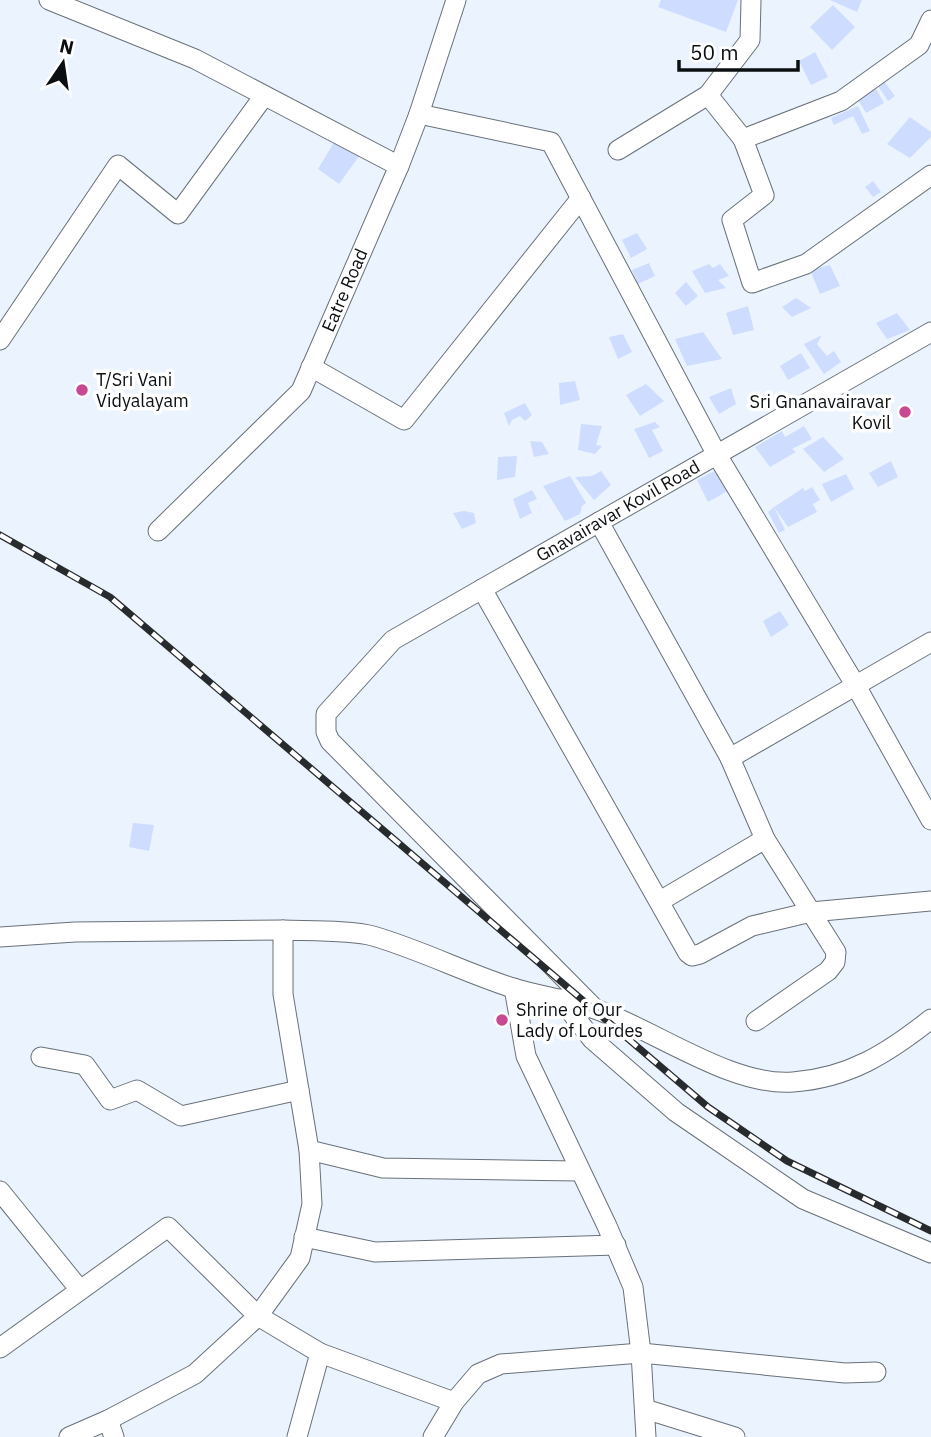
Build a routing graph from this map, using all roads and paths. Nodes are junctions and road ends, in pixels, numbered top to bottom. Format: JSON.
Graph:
{"nodes":[{"id":1,"x":48,"y":0,"type":"edge"},
{"id":2,"x":456,"y":0,"type":"edge"},
{"id":3,"x":751,"y":0,"type":"edge"},
{"id":4,"x":931,"y":20,"type":"edge"},
{"id":5,"x":708,"y":95,"type":"junction"},
{"id":6,"x":264,"y":96,"type":"junction"},
{"id":7,"x":419,"y":114,"type":"junction"},
{"id":8,"x":743,"y":139,"type":"junction"},
{"id":9,"x":618,"y":150,"type":"dead end"},
{"id":10,"x":399,"y":166,"type":"junction"},
{"id":11,"x":931,"y":175,"type":"edge"},
{"id":12,"x":581,"y":198,"type":"junction"},
{"id":13,"x":931,"y":332,"type":"edge"},
{"id":14,"x":0,"y":340,"type":"edge"},
{"id":15,"x":311,"y":367,"type":"junction"},
{"id":16,"x":717,"y":455,"type":"junction"},
{"id":17,"x":599,"y":522,"type":"junction"},
{"id":18,"x":158,"y":531,"type":"dead end"},
{"id":19,"x":482,"y":589,"type":"junction"},
{"id":20,"x":931,"y":642,"type":"edge"},
{"id":21,"x":856,"y":686,"type":"junction"},
{"id":22,"x":730,"y":758,"type":"junction"},
{"id":23,"x":931,"y":820,"type":"edge"},
{"id":24,"x":765,"y":839,"type":"junction"},
{"id":25,"x":660,"y":901,"type":"junction"},
{"id":26,"x":931,"y":901,"type":"edge"},
{"id":27,"x":811,"y":912,"type":"junction"},
{"id":28,"x":283,"y":930,"type":"junction"},
{"id":29,"x":0,"y":937,"type":"edge"},
{"id":30,"x":514,"y":988,"type":"junction"},
{"id":31,"x":561,"y":999,"type":"junction"},
{"id":32,"x":595,"y":1009,"type":"junction"},
{"id":33,"x":931,"y":1019,"type":"edge"},
{"id":34,"x":756,"y":1021,"type":"dead end"},
{"id":35,"x":41,"y":1057,"type":"dead end"},
{"id":36,"x":299,"y":1090,"type":"junction"},
{"id":37,"x":309,"y":1150,"type":"junction"},
{"id":38,"x":579,"y":1171,"type":"junction"},
{"id":39,"x":0,"y":1191,"type":"edge"},
{"id":40,"x":304,"y":1237,"type":"junction"},
{"id":41,"x":616,"y":1245,"type":"junction"},
{"id":42,"x":931,"y":1253,"type":"edge"},
{"id":43,"x":80,"y":1290,"type":"junction"},
{"id":44,"x":258,"y":1316,"type":"junction"},
{"id":45,"x":0,"y":1348,"type":"edge"},
{"id":46,"x":320,"y":1353,"type":"junction"},
{"id":47,"x":641,"y":1353,"type":"junction"},
{"id":48,"x":876,"y":1372,"type":"dead end"},
{"id":49,"x":454,"y":1402,"type":"junction"},
{"id":50,"x":645,"y":1409,"type":"junction"},
{"id":51,"x":111,"y":1428,"type":"edge"},
{"id":52,"x":69,"y":1437,"type":"edge"},
{"id":53,"x":297,"y":1437,"type":"edge"},
{"id":54,"x":433,"y":1437,"type":"edge"},
{"id":55,"x":646,"y":1437,"type":"edge"},
{"id":56,"x":735,"y":1437,"type":"edge"}],
"edges":[{"from":1,"to":6,"type":"street"},
{"from":2,"to":7,"type":"street","name":"Eatre Road"},
{"from":3,"to":5,"type":"street"},
{"from":4,"to":8,"type":"street"},
{"from":5,"to":8,"type":"street"},
{"from":5,"to":9,"type":"street"},
{"from":6,"to":10,"type":"street"},
{"from":6,"to":14,"type":"street"},
{"from":7,"to":10,"type":"street","name":"Eatre Road"},
{"from":7,"to":12,"type":"street"},
{"from":8,"to":11,"type":"street"},
{"from":10,"to":15,"type":"street","name":"Eatre Road"},
{"from":12,"to":15,"type":"street"},
{"from":12,"to":16,"type":"street"},
{"from":13,"to":16,"type":"street","name":"Gnavairavar Kovil Road"},
{"from":15,"to":18,"type":"street","name":"Eatre Road"},
{"from":16,"to":17,"type":"street","name":"Gnavairavar Kovil Road"},
{"from":16,"to":21,"type":"street"},
{"from":17,"to":19,"type":"street","name":"Gnavairavar Kovil Road"},
{"from":17,"to":22,"type":"street"},
{"from":19,"to":25,"type":"street"},
{"from":19,"to":32,"type":"street","name":"Gnavairavar Kovil Road"},
{"from":20,"to":21,"type":"street"},
{"from":21,"to":22,"type":"street"},
{"from":21,"to":23,"type":"street"},
{"from":22,"to":24,"type":"street"},
{"from":24,"to":25,"type":"street"},
{"from":24,"to":27,"type":"street"},
{"from":25,"to":27,"type":"street"},
{"from":26,"to":27,"type":"street"},
{"from":27,"to":34,"type":"street"},
{"from":28,"to":29,"type":"street"},
{"from":28,"to":30,"type":"street"},
{"from":28,"to":36,"type":"street"},
{"from":30,"to":31,"type":"street"},
{"from":30,"to":38,"type":"street"},
{"from":31,"to":32,"type":"street"},
{"from":31,"to":42,"type":"street"},
{"from":32,"to":33,"type":"street"},
{"from":35,"to":36,"type":"street"},
{"from":36,"to":37,"type":"street"},
{"from":37,"to":38,"type":"street"},
{"from":37,"to":40,"type":"street"},
{"from":38,"to":41,"type":"street"},
{"from":39,"to":43,"type":"street"},
{"from":40,"to":41,"type":"street"},
{"from":40,"to":44,"type":"street"},
{"from":41,"to":47,"type":"street"},
{"from":43,"to":44,"type":"street"},
{"from":43,"to":45,"type":"street"},
{"from":44,"to":46,"type":"street"},
{"from":44,"to":51,"type":"street"},
{"from":46,"to":49,"type":"street"},
{"from":46,"to":53,"type":"street"},
{"from":47,"to":48,"type":"street"},
{"from":47,"to":49,"type":"street"},
{"from":47,"to":50,"type":"street"},
{"from":49,"to":54,"type":"street"},
{"from":50,"to":55,"type":"street"},
{"from":50,"to":56,"type":"street"},
{"from":51,"to":52,"type":"street"}]}
